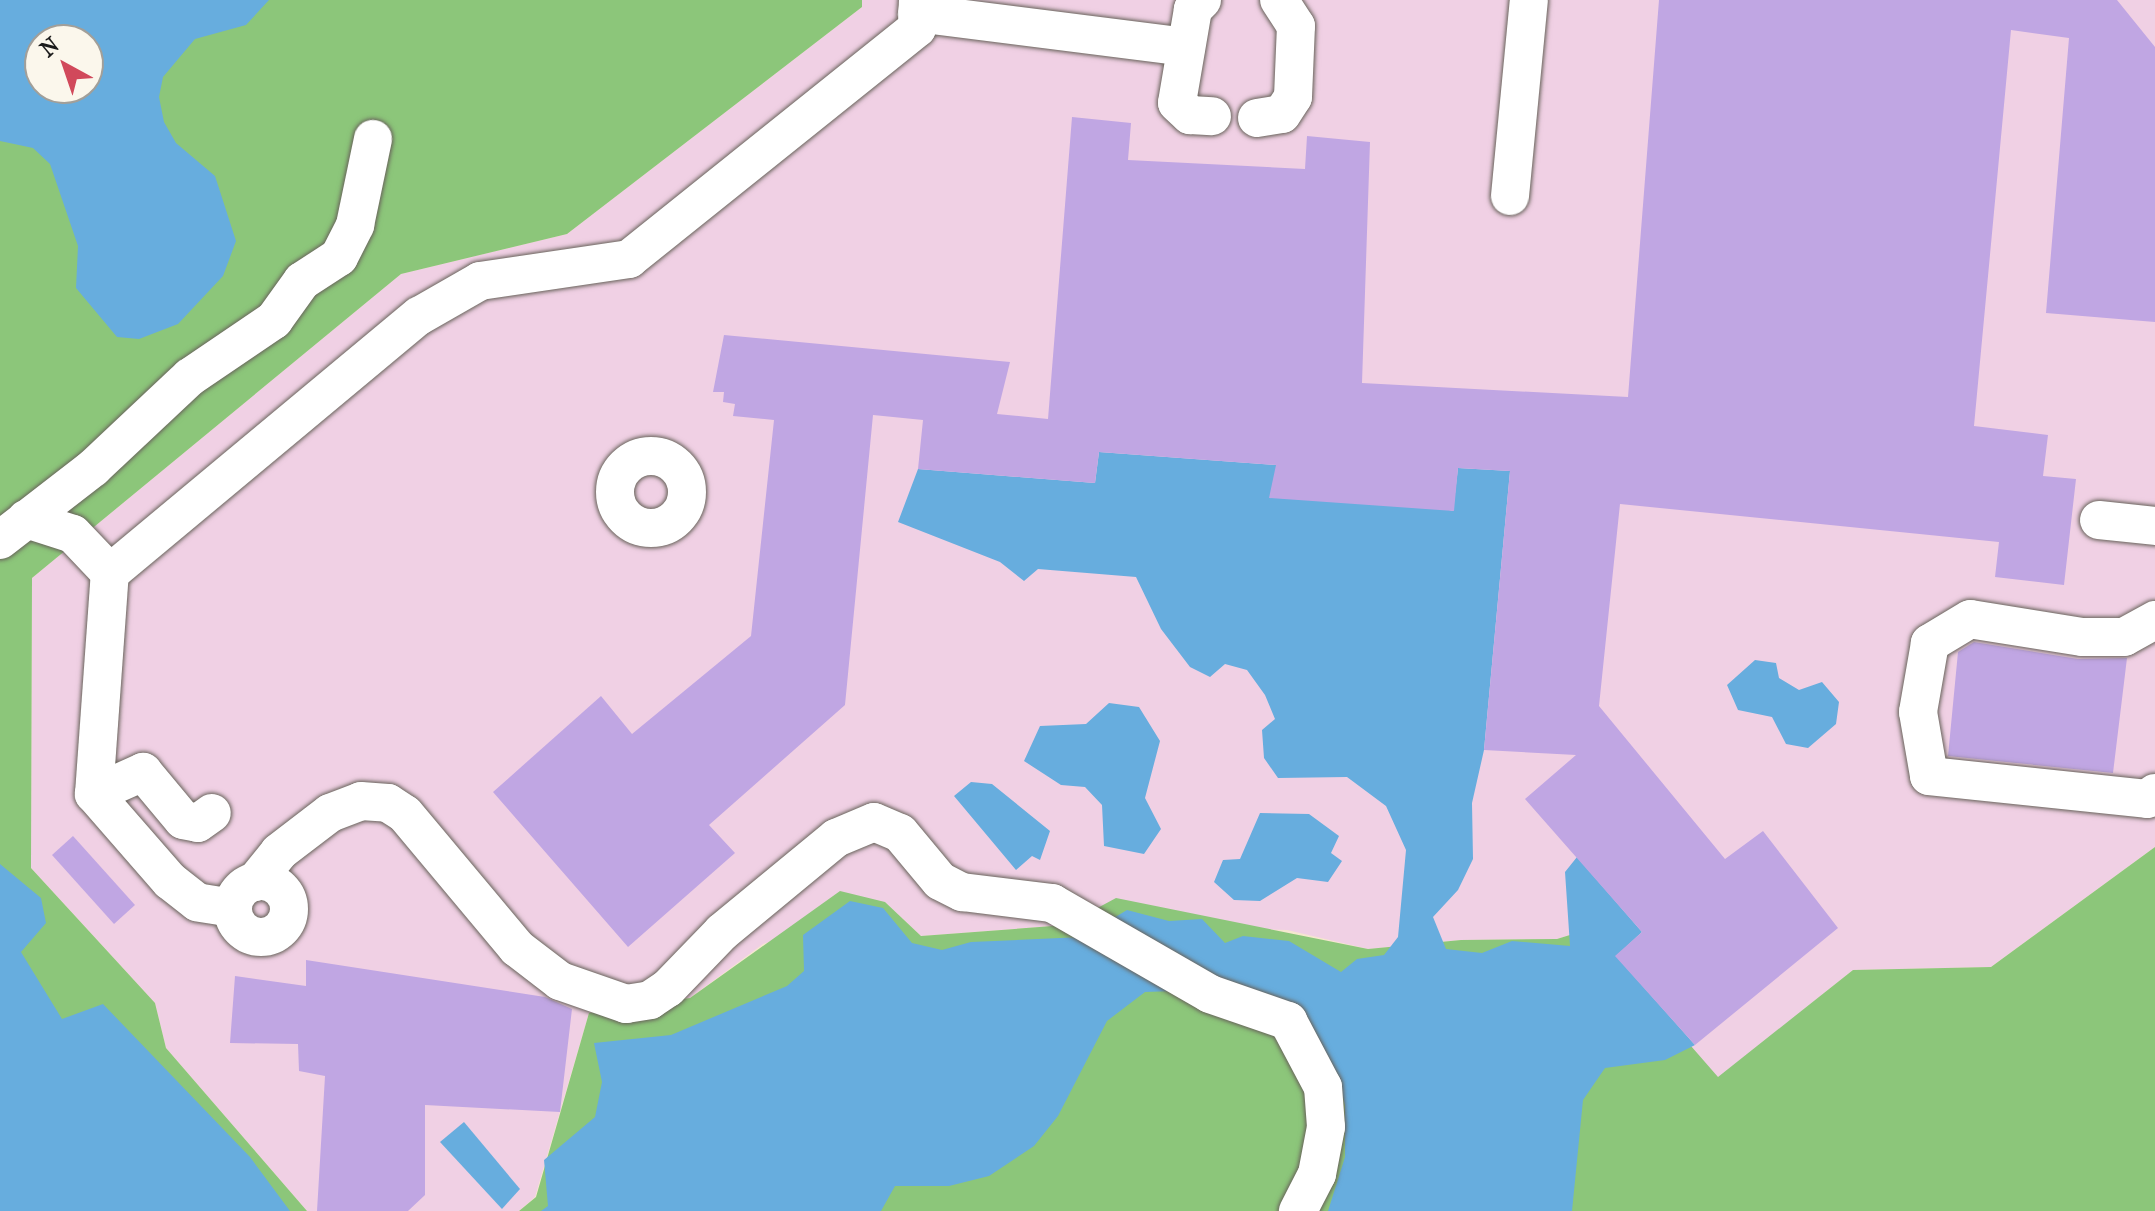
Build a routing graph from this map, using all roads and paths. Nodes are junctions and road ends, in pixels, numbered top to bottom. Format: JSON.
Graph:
{"nodes":[{"id":1,"x":1202,"y":0,"type":"edge"},
{"id":2,"x":1279,"y":0,"type":"edge"},
{"id":3,"x":1529,"y":0,"type":"edge"},
{"id":4,"x":917,"y":6,"type":"edge"},
{"id":5,"x":1186,"y":47,"type":"junction"},
{"id":6,"x":1212,"y":116,"type":"dead end"},
{"id":7,"x":1257,"y":118,"type":"dead end"},
{"id":8,"x":373,"y":139,"type":"dead end"},
{"id":9,"x":1510,"y":196,"type":"dead end"},
{"id":10,"x":2099,"y":520,"type":"dead end"},
{"id":11,"x":2155,"y":526,"type":"edge"},
{"id":12,"x":13,"y":529,"type":"edge"},
{"id":13,"x":110,"y":573,"type":"junction"},
{"id":14,"x":2155,"y":620,"type":"edge"},
{"id":15,"x":2155,"y":793,"type":"edge"},
{"id":16,"x":94,"y":794,"type":"junction"},
{"id":17,"x":212,"y":813,"type":"dead end"},
{"id":18,"x":1298,"y":1211,"type":"edge"}],
"edges":[{"from":1,"to":5,"type":"lane"},
{"from":2,"to":7,"type":"lane"},
{"from":3,"to":9,"type":"lane"},
{"from":4,"to":5,"type":"lane"},
{"from":4,"to":13,"type":"lane"},
{"from":5,"to":6,"type":"lane"},
{"from":8,"to":12,"type":"lane"},
{"from":10,"to":11,"type":"lane"},
{"from":12,"to":13,"type":"lane"},
{"from":13,"to":16,"type":"lane"},
{"from":14,"to":15,"type":"lane"},
{"from":16,"to":17,"type":"lane"},
{"from":16,"to":18,"type":"lane"}]}
